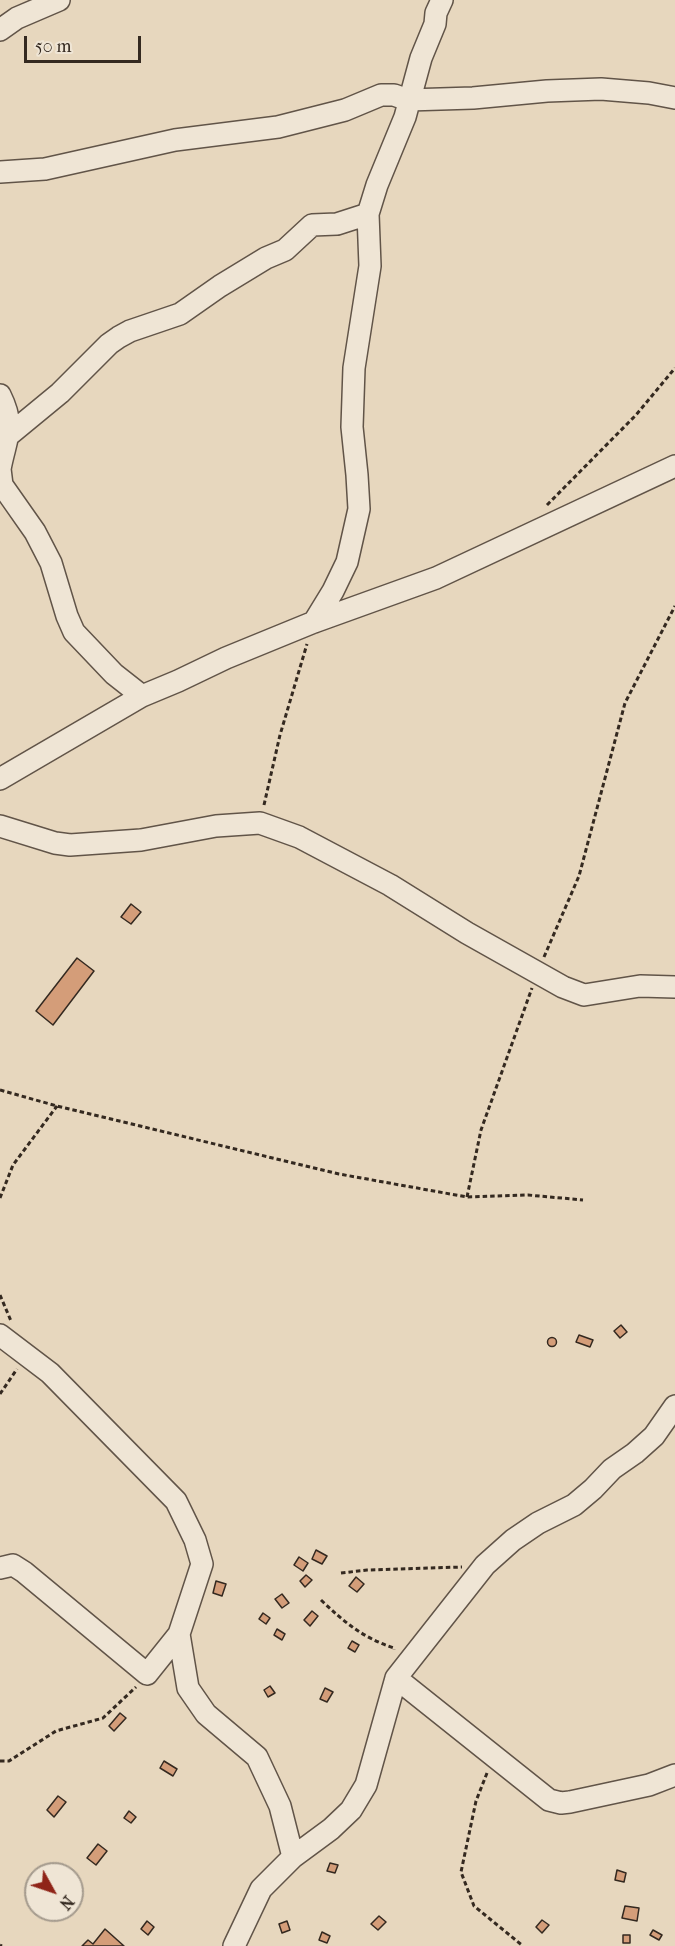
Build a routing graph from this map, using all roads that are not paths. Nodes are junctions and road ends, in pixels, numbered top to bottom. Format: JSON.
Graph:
{"nodes":[{"id":1,"x":58,"y":0,"type":"edge"},
{"id":2,"x":442,"y":0,"type":"edge"},
{"id":3,"x":0,"y":30,"type":"edge"},
{"id":4,"x":675,"y":98,"type":"edge"},
{"id":5,"x":408,"y":100,"type":"junction"},
{"id":6,"x":0,"y":172,"type":"edge"},
{"id":7,"x":368,"y":214,"type":"junction"},
{"id":8,"x":0,"y":395,"type":"edge"},
{"id":9,"x":9,"y":435,"type":"junction"},
{"id":10,"x":675,"y":466,"type":"edge"},
{"id":11,"x":0,"y":477,"type":"edge"},
{"id":12,"x":314,"y":622,"type":"junction"},
{"id":13,"x":142,"y":696,"type":"junction"},
{"id":14,"x":0,"y":779,"type":"edge"},
{"id":15,"x":0,"y":826,"type":"edge"},
{"id":16,"x":675,"y":987,"type":"edge"},
{"id":17,"x":0,"y":1335,"type":"edge"},
{"id":18,"x":675,"y":1406,"type":"edge"},
{"id":19,"x":0,"y":1568,"type":"edge"},
{"id":20,"x":179,"y":1634,"type":"junction"},
{"id":21,"x":396,"y":1678,"type":"junction"},
{"id":22,"x":675,"y":1776,"type":"edge"},
{"id":23,"x":293,"y":1857,"type":"junction"},
{"id":24,"x":234,"y":1946,"type":"edge"}],
"edges":[{"from":1,"to":3,"type":"street"},
{"from":2,"to":5,"type":"street"},
{"from":4,"to":5,"type":"street"},
{"from":5,"to":6,"type":"street"},
{"from":5,"to":7,"type":"street"},
{"from":7,"to":9,"type":"street"},
{"from":7,"to":12,"type":"street"},
{"from":8,"to":9,"type":"street"},
{"from":9,"to":11,"type":"street"},
{"from":10,"to":12,"type":"street"},
{"from":11,"to":13,"type":"street"},
{"from":12,"to":13,"type":"street"},
{"from":13,"to":14,"type":"street"},
{"from":15,"to":16,"type":"street"},
{"from":17,"to":20,"type":"street"},
{"from":18,"to":21,"type":"street"},
{"from":19,"to":20,"type":"street"},
{"from":20,"to":23,"type":"street"},
{"from":21,"to":22,"type":"street"},
{"from":21,"to":23,"type":"street"},
{"from":23,"to":24,"type":"street"}]}
